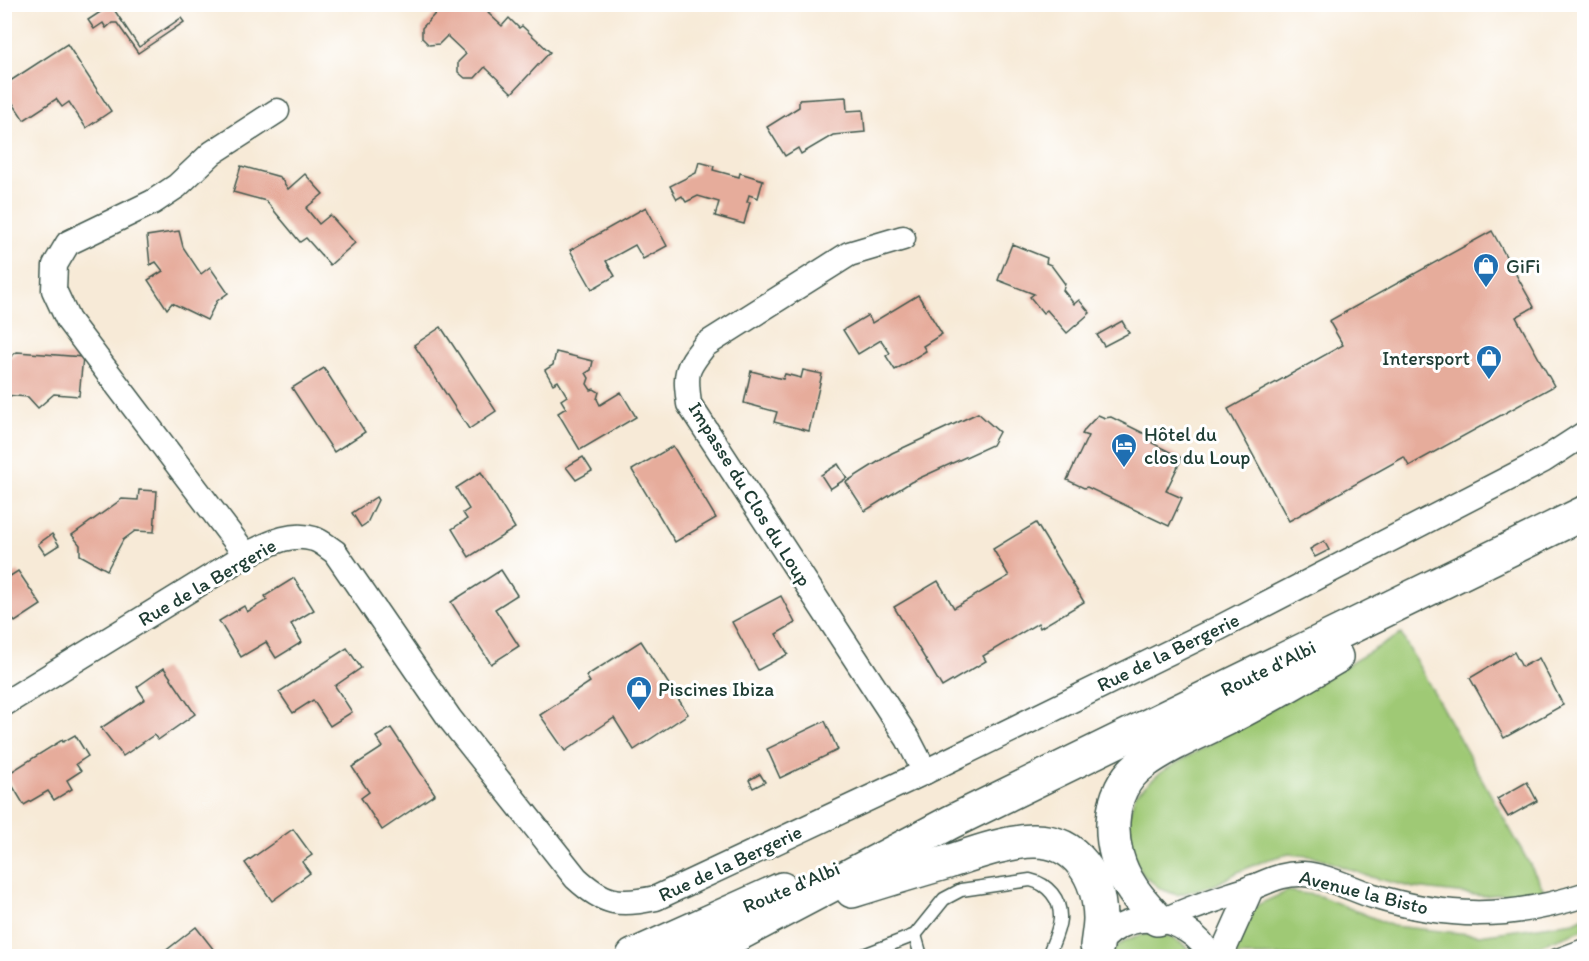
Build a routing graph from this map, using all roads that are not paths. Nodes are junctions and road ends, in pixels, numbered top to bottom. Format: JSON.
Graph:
{"nodes":[{"id":1,"x":277,"y":111,"type":"dead end"},
{"id":2,"x":903,"y":237,"type":"dead end"},
{"id":3,"x":1584,"y":434,"type":"edge"},
{"id":4,"x":1584,"y":513,"type":"edge"},
{"id":5,"x":1509,"y":551,"type":"junction"},
{"id":6,"x":246,"y":555,"type":"junction"},
{"id":7,"x":4,"y":704,"type":"edge"},
{"id":8,"x":925,"y":772,"type":"junction"},
{"id":9,"x":951,"y":822,"type":"junction"},
{"id":10,"x":1252,"y":887,"type":"junction"},
{"id":11,"x":1584,"y":895,"type":"edge"},
{"id":12,"x":775,"y":915,"type":"junction"},
{"id":13,"x":1161,"y":920,"type":"junction"},
{"id":14,"x":915,"y":934,"type":"junction"},
{"id":15,"x":1584,"y":945,"type":"edge"},
{"id":16,"x":1094,"y":951,"type":"edge"},
{"id":17,"x":633,"y":957,"type":"edge"},
{"id":18,"x":697,"y":957,"type":"edge"},
{"id":19,"x":861,"y":957,"type":"edge"},
{"id":20,"x":921,"y":957,"type":"edge"},
{"id":21,"x":1048,"y":957,"type":"edge"},
{"id":22,"x":1210,"y":957,"type":"edge"},
{"id":23,"x":1221,"y":957,"type":"edge"},
{"id":24,"x":1554,"y":957,"type":"edge"}],
"edges":[{"from":1,"to":6,"type":"street"},
{"from":2,"to":8,"type":"street","name":"Impasse du Clos du Loup"},
{"from":3,"to":8,"type":"street","name":"Rue de la Bergerie"},
{"from":4,"to":5,"type":"main road","name":"Route d'Albi"},
{"from":5,"to":9,"type":"main road","name":"Route d'Albi"},
{"from":5,"to":13,"type":"main road"},
{"from":6,"to":7,"type":"street","name":"Rue de la Bergerie"},
{"from":6,"to":8,"type":"street","name":"Rue de la Bergerie"},
{"from":9,"to":12,"type":"main road","name":"Route d'Albi"},
{"from":9,"to":17,"type":"main road","name":"Route d'Albi"},
{"from":10,"to":11,"type":"street","name":"Avenue la Bisto"},
{"from":10,"to":13,"type":"street","name":"Avenue la Bisto"},
{"from":10,"to":23,"type":"street"},
{"from":12,"to":16,"type":"main road"},
{"from":12,"to":18,"type":"main road","name":"Route d'Albi"},
{"from":13,"to":16,"type":"street","name":"Avenue la Bisto"},
{"from":13,"to":22,"type":"street"},
{"from":14,"to":19,"type":"lane"},
{"from":14,"to":20,"type":"lane"},
{"from":14,"to":21,"type":"lane"},
{"from":15,"to":24,"type":"lane"}]}
